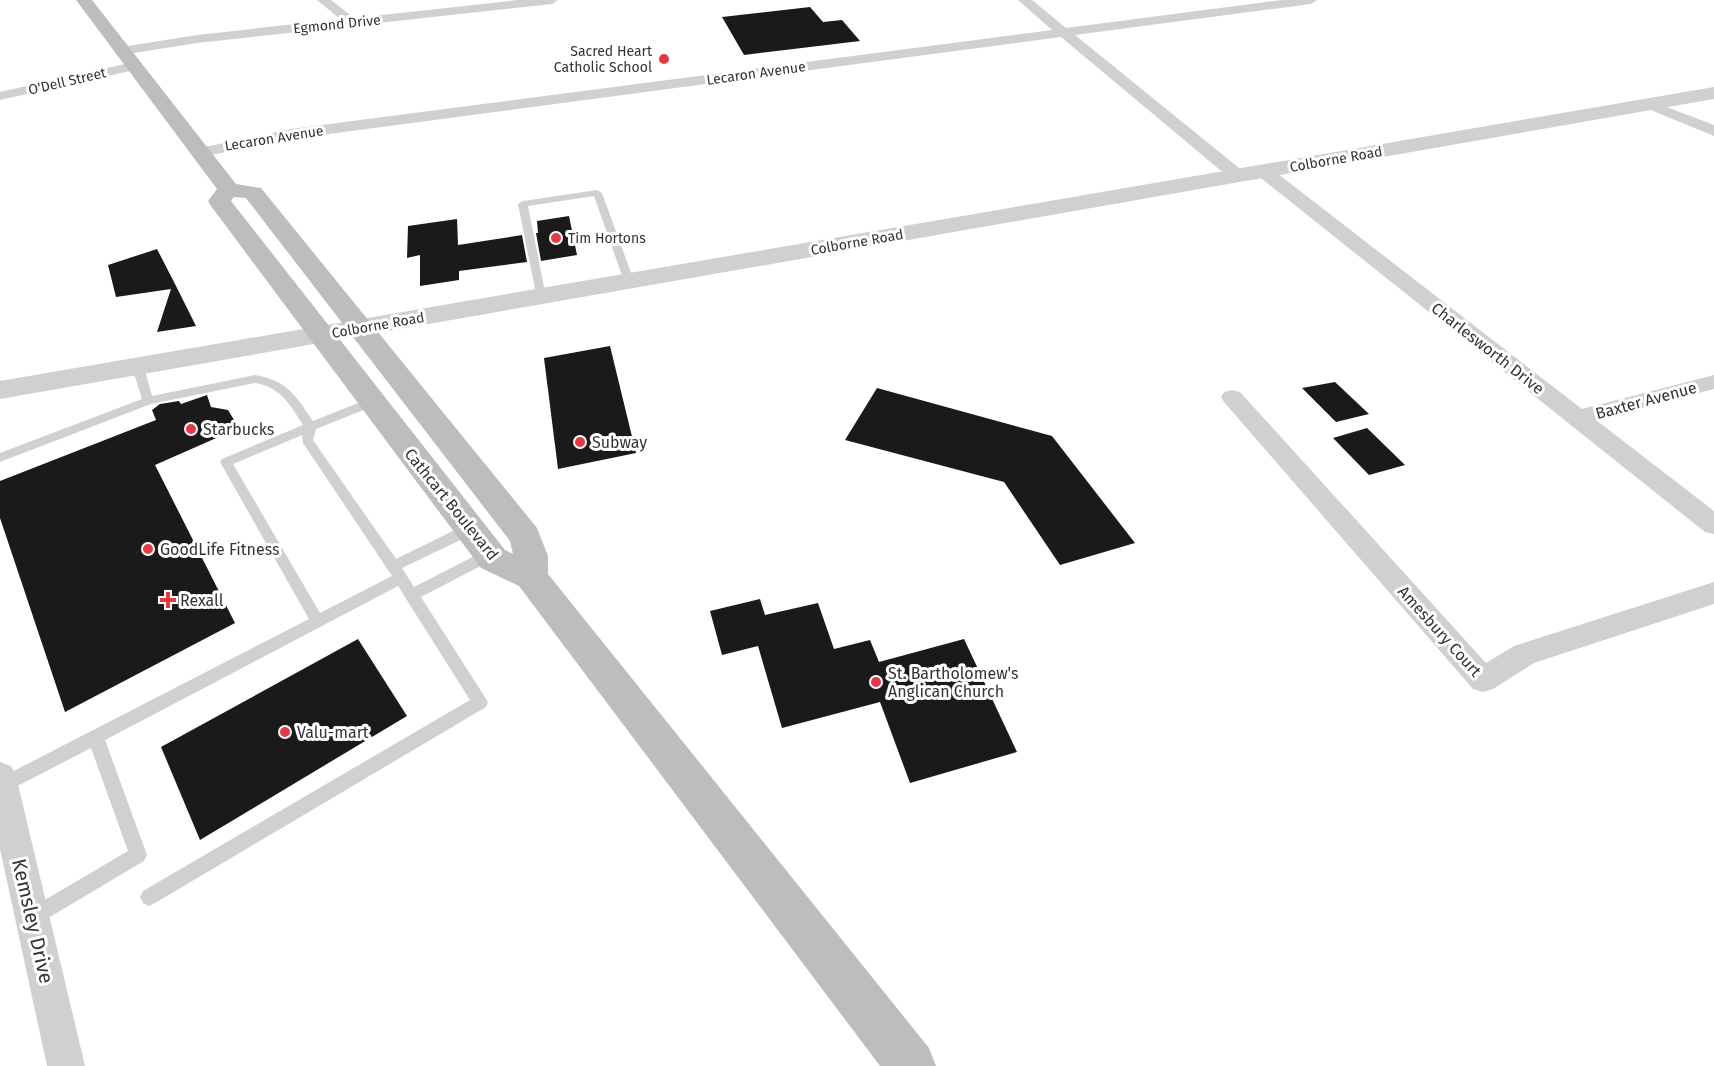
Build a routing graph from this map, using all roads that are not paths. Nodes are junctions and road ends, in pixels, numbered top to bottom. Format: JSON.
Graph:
{"nodes":[{"id":1,"x":84,"y":0,"type":"edge"},
{"id":2,"x":323,"y":0,"type":"edge"},
{"id":3,"x":546,"y":0,"type":"edge"},
{"id":4,"x":552,"y":0,"type":"edge"},
{"id":5,"x":1024,"y":0,"type":"edge"},
{"id":6,"x":1311,"y":0,"type":"edge"},
{"id":7,"x":351,"y":22,"type":"junction"},
{"id":8,"x":1063,"y":32,"type":"junction"},
{"id":9,"x":128,"y":58,"type":"junction"},
{"id":10,"x":1714,"y":93,"type":"edge"},
{"id":11,"x":0,"y":96,"type":"edge"},
{"id":12,"x":1651,"y":105,"type":"junction"},
{"id":13,"x":1714,"y":131,"type":"edge"},
{"id":14,"x":201,"y":152,"type":"junction"},
{"id":15,"x":1263,"y":171,"type":"junction"},
{"id":16,"x":1238,"y":176,"type":"junction"},
{"id":17,"x":230,"y":189,"type":"junction"},
{"id":18,"x":629,"y":282,"type":"junction"},
{"id":19,"x":541,"y":297,"type":"junction"},
{"id":20,"x":360,"y":328,"type":"junction"},
{"id":21,"x":321,"y":335,"type":"junction"},
{"id":22,"x":138,"y":367,"type":"junction"},
{"id":23,"x":1714,"y":382,"type":"edge"},
{"id":24,"x":0,"y":390,"type":"edge"},
{"id":25,"x":1232,"y":397,"type":"dead end"},
{"id":26,"x":148,"y":400,"type":"junction"},
{"id":27,"x":372,"y":402,"type":"junction"},
{"id":28,"x":1577,"y":418,"type":"junction"},
{"id":29,"x":310,"y":427,"type":"junction"},
{"id":30,"x":0,"y":458,"type":"edge"},
{"id":31,"x":1714,"y":525,"type":"edge"},
{"id":32,"x":470,"y":529,"type":"junction"},
{"id":33,"x":489,"y":555,"type":"junction"},
{"id":34,"x":398,"y":572,"type":"junction"},
{"id":35,"x":531,"y":577,"type":"junction"},
{"id":36,"x":1714,"y":593,"type":"edge"},
{"id":37,"x":412,"y":595,"type":"junction"},
{"id":38,"x":318,"y":622,"type":"junction"},
{"id":39,"x":96,"y":738,"type":"junction"},
{"id":40,"x":1,"y":781,"type":"edge"},
{"id":41,"x":149,"y":897,"type":"dead end"},
{"id":42,"x":33,"y":918,"type":"junction"},
{"id":43,"x":66,"y":1066,"type":"edge"},
{"id":44,"x":910,"y":1066,"type":"edge"}],
"edges":[{"from":1,"to":9,"type":"main road"},
{"from":2,"to":7,"type":"street"},
{"from":3,"to":4,"type":"street","name":"Egmond Drive"},
{"from":3,"to":7,"type":"street","name":"Egmond Drive"},
{"from":5,"to":8,"type":"street"},
{"from":6,"to":8,"type":"street","name":"Lecaron Avenue"},
{"from":7,"to":9,"type":"street","name":"Egmond Drive"},
{"from":8,"to":14,"type":"street","name":"Lecaron Avenue"},
{"from":8,"to":16,"type":"street"},
{"from":9,"to":11,"type":"street","name":"O'Dell Street"},
{"from":9,"to":14,"type":"main road"},
{"from":10,"to":12,"type":"street","name":"Colborne Road"},
{"from":12,"to":13,"type":"street"},
{"from":12,"to":15,"type":"street","name":"Colborne Road"},
{"from":14,"to":17,"type":"main road"},
{"from":15,"to":16,"type":"street","name":"Colborne Road"},
{"from":15,"to":28,"type":"street","name":"Charlesworth Drive"},
{"from":16,"to":18,"type":"street","name":"Colborne Road"},
{"from":17,"to":20,"type":"main road"},
{"from":17,"to":21,"type":"main road","name":"Cathcart Boulevard"},
{"from":18,"to":19,"type":"street","name":"Colborne Road"},
{"from":18,"to":19,"type":"lane"},
{"from":19,"to":20,"type":"street","name":"Colborne Road"},
{"from":20,"to":21,"type":"street","name":"Colborne Road"},
{"from":20,"to":35,"type":"main road"},
{"from":21,"to":22,"type":"street","name":"Colborne Road"},
{"from":21,"to":27,"type":"main road","name":"Cathcart Boulevard"},
{"from":22,"to":24,"type":"street","name":"Colborne Road"},
{"from":22,"to":26,"type":"lane"},
{"from":23,"to":28,"type":"street","name":"Baxter Avenue"},
{"from":25,"to":36,"type":"street","name":"Amesbury Court"},
{"from":26,"to":29,"type":"lane"},
{"from":26,"to":30,"type":"lane"},
{"from":27,"to":29,"type":"lane"},
{"from":27,"to":32,"type":"main road","name":"Cathcart Boulevard"},
{"from":28,"to":31,"type":"street","name":"Charlesworth Drive"},
{"from":29,"to":34,"type":"lane"},
{"from":29,"to":38,"type":"lane"},
{"from":32,"to":33,"type":"main road","name":"Cathcart Boulevard"},
{"from":32,"to":34,"type":"lane"},
{"from":33,"to":35,"type":"main road","name":"Cathcart Boulevard"},
{"from":33,"to":37,"type":"lane"},
{"from":34,"to":37,"type":"lane"},
{"from":34,"to":38,"type":"lane"},
{"from":35,"to":44,"type":"main road"},
{"from":37,"to":41,"type":"lane"},
{"from":38,"to":39,"type":"lane"},
{"from":39,"to":40,"type":"lane"},
{"from":39,"to":42,"type":"lane"},
{"from":40,"to":42,"type":"street","name":"Kemsley Drive"},
{"from":42,"to":43,"type":"street","name":"Kemsley Drive"}]}
